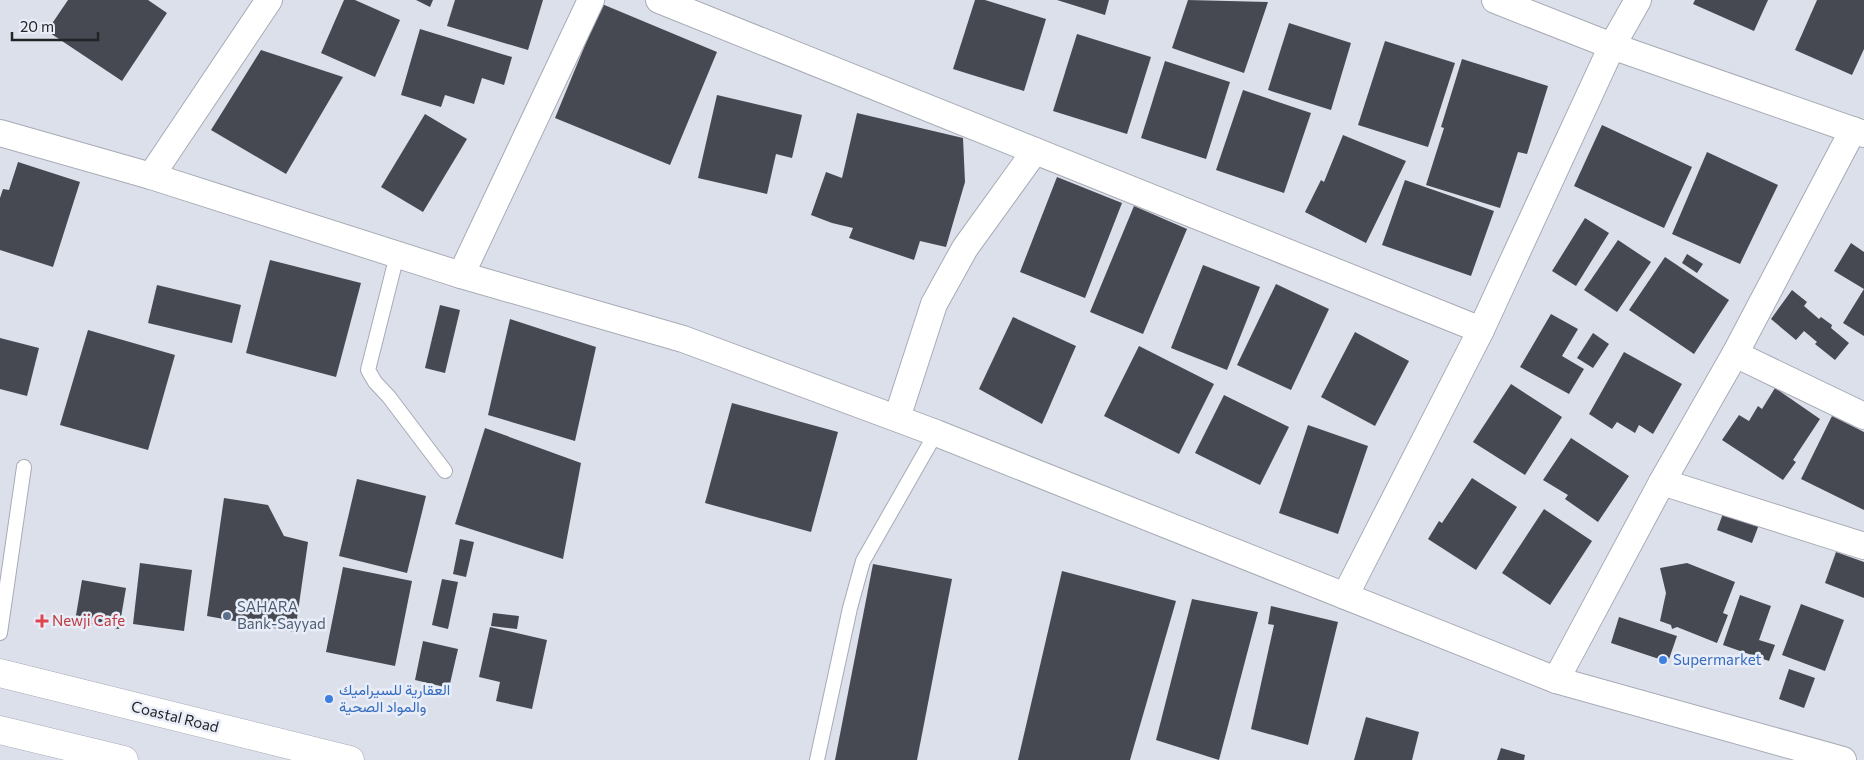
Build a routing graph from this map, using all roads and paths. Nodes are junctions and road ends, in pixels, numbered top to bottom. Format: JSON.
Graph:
{"nodes":[{"id":1,"x":269,"y":0,"type":"edge"},
{"id":2,"x":591,"y":0,"type":"edge"},
{"id":3,"x":659,"y":0,"type":"edge"},
{"id":4,"x":1495,"y":0,"type":"edge"},
{"id":5,"x":1638,"y":0,"type":"edge"},
{"id":6,"x":1612,"y":46,"type":"junction"},
{"id":7,"x":1859,"y":132,"type":"edge"},
{"id":8,"x":0,"y":133,"type":"edge"},
{"id":9,"x":1035,"y":151,"type":"junction"},
{"id":10,"x":151,"y":176,"type":"junction"},
{"id":11,"x":397,"y":255,"type":"junction"},
{"id":12,"x":461,"y":276,"type":"junction"},
{"id":13,"x":1481,"y":330,"type":"junction"},
{"id":14,"x":1735,"y":354,"type":"junction"},
{"id":15,"x":1864,"y":416,"type":"edge"},
{"id":16,"x":896,"y":418,"type":"junction"},
{"id":17,"x":936,"y":432,"type":"junction"},
{"id":18,"x":24,"y":467,"type":"dead end"},
{"id":19,"x":445,"y":471,"type":"dead end"},
{"id":20,"x":1662,"y":482,"type":"junction"},
{"id":21,"x":1864,"y":546,"type":"edge"},
{"id":22,"x":1345,"y":596,"type":"junction"},
{"id":23,"x":0,"y":633,"type":"edge"},
{"id":24,"x":0,"y":673,"type":"edge"},
{"id":25,"x":1556,"y":680,"type":"junction"},
{"id":26,"x":0,"y":730,"type":"edge"},
{"id":27,"x":124,"y":760,"type":"edge"},
{"id":28,"x":350,"y":760,"type":"edge"},
{"id":29,"x":817,"y":760,"type":"edge"},
{"id":30,"x":1843,"y":760,"type":"edge"}],
"edges":[{"from":1,"to":10,"type":"street"},
{"from":2,"to":12,"type":"street"},
{"from":3,"to":9,"type":"street"},
{"from":4,"to":6,"type":"street"},
{"from":5,"to":6,"type":"street"},
{"from":6,"to":7,"type":"street"},
{"from":6,"to":13,"type":"street"},
{"from":7,"to":14,"type":"street"},
{"from":8,"to":10,"type":"street"},
{"from":9,"to":13,"type":"street"},
{"from":9,"to":16,"type":"street"},
{"from":10,"to":11,"type":"street"},
{"from":11,"to":12,"type":"street"},
{"from":11,"to":19,"type":"lane"},
{"from":12,"to":16,"type":"street"},
{"from":13,"to":22,"type":"street"},
{"from":14,"to":15,"type":"street"},
{"from":14,"to":20,"type":"street"},
{"from":16,"to":17,"type":"street"},
{"from":17,"to":22,"type":"street"},
{"from":17,"to":29,"type":"lane"},
{"from":18,"to":23,"type":"lane"},
{"from":20,"to":21,"type":"street"},
{"from":20,"to":25,"type":"street"},
{"from":22,"to":25,"type":"street"},
{"from":24,"to":28,"type":"highway","name":"Coastal Road"},
{"from":25,"to":30,"type":"street"},
{"from":26,"to":27,"type":"highway"}]}
